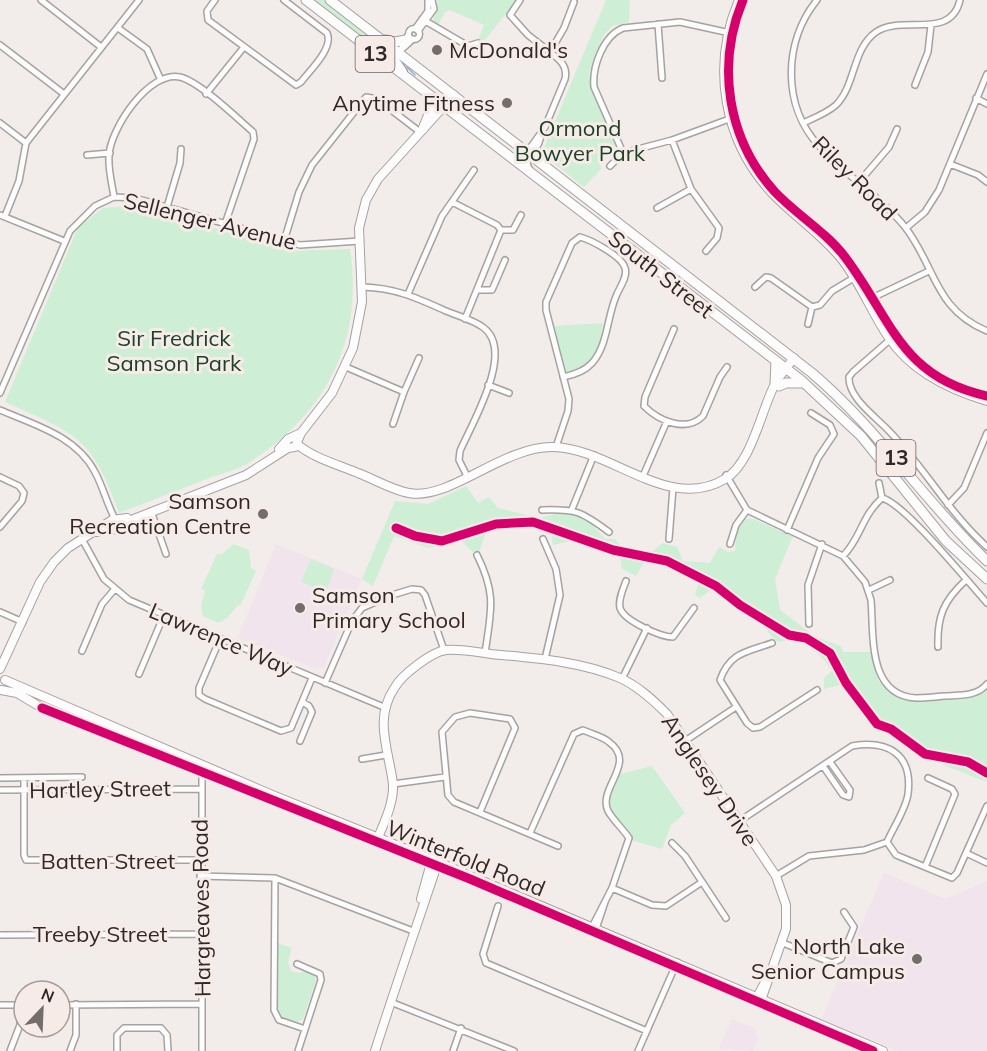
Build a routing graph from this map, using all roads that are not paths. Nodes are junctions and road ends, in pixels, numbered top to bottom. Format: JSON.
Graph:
{"nodes":[{"id":1,"x":41,"y":0,"type":"edge"},
{"id":2,"x":139,"y":0,"type":"edge"},
{"id":3,"x":215,"y":0,"type":"edge"},
{"id":4,"x":284,"y":0,"type":"edge"},
{"id":5,"x":330,"y":0,"type":"edge"},
{"id":6,"x":430,"y":0,"type":"edge"},
{"id":7,"x":520,"y":0,"type":"edge"},
{"id":8,"x":741,"y":0,"type":"edge"},
{"id":9,"x":817,"y":0,"type":"edge"},
{"id":10,"x":960,"y":0,"type":"edge"},
{"id":11,"x":574,"y":1,"type":"edge"},
{"id":12,"x":309,"y":2,"type":"edge"},
{"id":13,"x":424,"y":21,"type":"junction"},
{"id":14,"x":658,"y":24,"type":"junction"},
{"id":15,"x":931,"y":25,"type":"junction"},
{"id":16,"x":117,"y":28,"type":"junction"},
{"id":17,"x":416,"y":30,"type":"junction"},
{"id":18,"x":730,"y":31,"type":"junction"},
{"id":19,"x":409,"y":38,"type":"junction"},
{"id":20,"x":380,"y":39,"type":"junction"},
{"id":21,"x":478,"y":43,"type":"dead end"},
{"id":22,"x":0,"y":45,"type":"edge"},
{"id":23,"x":364,"y":45,"type":"junction"},
{"id":24,"x":101,"y":47,"type":"junction"},
{"id":25,"x":244,"y":47,"type":"junction"},
{"id":26,"x":550,"y":52,"type":"junction"},
{"id":27,"x":398,"y":53,"type":"junction"},
{"id":28,"x":987,"y":74,"type":"edge"},
{"id":29,"x":160,"y":78,"type":"junction"},
{"id":30,"x":662,"y":78,"type":"dead end"},
{"id":31,"x":915,"y":85,"type":"dead end"},
{"id":32,"x":64,"y":94,"type":"junction"},
{"id":33,"x":206,"y":94,"type":"junction"},
{"id":34,"x":452,"y":94,"type":"junction"},
{"id":35,"x":431,"y":97,"type":"junction"},
{"id":36,"x":976,"y":99,"type":"junction"},
{"id":37,"x":987,"y":104,"type":"edge"},
{"id":38,"x":442,"y":105,"type":"junction"},
{"id":39,"x":732,"y":121,"type":"junction"},
{"id":40,"x":0,"y":123,"type":"edge"},
{"id":41,"x":803,"y":123,"type":"junction"},
{"id":42,"x":897,"y":129,"type":"dead end"},
{"id":43,"x":421,"y":131,"type":"junction"},
{"id":44,"x":541,"y":134,"type":"junction"},
{"id":45,"x":672,"y":140,"type":"junction"},
{"id":46,"x":26,"y":143,"type":"junction"},
{"id":47,"x":516,"y":143,"type":"junction"},
{"id":48,"x":533,"y":144,"type":"junction"},
{"id":49,"x":181,"y":149,"type":"dead end"},
{"id":50,"x":110,"y":153,"type":"junction"},
{"id":51,"x":623,"y":153,"type":"junction"},
{"id":52,"x":530,"y":154,"type":"junction"},
{"id":53,"x":87,"y":155,"type":"dead end"},
{"id":54,"x":512,"y":159,"type":"junction"},
{"id":55,"x":950,"y":164,"type":"junction"},
{"id":56,"x":610,"y":166,"type":"dead end"},
{"id":57,"x":474,"y":170,"type":"dead end"},
{"id":58,"x":537,"y":178,"type":"junction"},
{"id":59,"x":987,"y":182,"type":"edge"},
{"id":60,"x":859,"y":183,"type":"junction"},
{"id":61,"x":691,"y":189,"type":"junction"},
{"id":62,"x":114,"y":197,"type":"junction"},
{"id":63,"x":452,"y":202,"type":"junction"},
{"id":64,"x":167,"y":207,"type":"junction"},
{"id":65,"x":657,"y":208,"type":"dead end"},
{"id":66,"x":521,"y":215,"type":"dead end"},
{"id":67,"x":2,"y":216,"type":"edge"},
{"id":68,"x":225,"y":224,"type":"junction"},
{"id":69,"x":906,"y":228,"type":"junction"},
{"id":70,"x":501,"y":230,"type":"junction"},
{"id":71,"x":64,"y":241,"type":"junction"},
{"id":72,"x":284,"y":241,"type":"junction"},
{"id":73,"x":360,"y":241,"type":"junction"},
{"id":74,"x":706,"y":251,"type":"dead end"},
{"id":75,"x":505,"y":260,"type":"dead end"},
{"id":76,"x":929,"y":271,"type":"junction"},
{"id":77,"x":856,"y":276,"type":"junction"},
{"id":78,"x":363,"y":287,"type":"junction"},
{"id":79,"x":755,"y":287,"type":"dead end"},
{"id":80,"x":477,"y":290,"type":"junction"},
{"id":81,"x":408,"y":294,"type":"junction"},
{"id":82,"x":870,"y":299,"type":"junction"},
{"id":83,"x":812,"y":307,"type":"junction"},
{"id":84,"x":465,"y":319,"type":"junction"},
{"id":85,"x":808,"y":324,"type":"dead end"},
{"id":86,"x":674,"y":329,"type":"dead end"},
{"id":87,"x":987,"y":331,"type":"edge"},
{"id":88,"x":892,"y":338,"type":"junction"},
{"id":89,"x":418,"y":358,"type":"dead end"},
{"id":90,"x":796,"y":360,"type":"junction"},
{"id":91,"x":776,"y":361,"type":"junction"},
{"id":92,"x":346,"y":367,"type":"junction"},
{"id":93,"x":727,"y":368,"type":"dead end"},
{"id":94,"x":788,"y":370,"type":"junction"},
{"id":95,"x":563,"y":377,"type":"junction"},
{"id":96,"x":804,"y":383,"type":"junction"},
{"id":97,"x":488,"y":385,"type":"junction"},
{"id":98,"x":776,"y":387,"type":"junction"},
{"id":99,"x":404,"y":392,"type":"junction"},
{"id":100,"x":0,"y":393,"type":"edge"},
{"id":101,"x":508,"y":393,"type":"dead end"},
{"id":102,"x":987,"y":396,"type":"edge"},
{"id":103,"x":987,"y":402,"type":"edge"},
{"id":104,"x":0,"y":410,"type":"edge"},
{"id":105,"x":811,"y":413,"type":"dead end"},
{"id":106,"x":667,"y":421,"type":"junction"},
{"id":107,"x":393,"y":424,"type":"dead end"},
{"id":108,"x":987,"y":433,"type":"edge"},
{"id":109,"x":292,"y":444,"type":"junction"},
{"id":110,"x":556,"y":447,"type":"junction"},
{"id":111,"x":594,"y":455,"type":"junction"},
{"id":112,"x":728,"y":475,"type":"junction"},
{"id":113,"x":467,"y":476,"type":"junction"},
{"id":114,"x":643,"y":476,"type":"junction"},
{"id":115,"x":0,"y":477,"type":"edge"},
{"id":116,"x":879,"y":483,"type":"dead end"},
{"id":117,"x":673,"y":488,"type":"junction"},
{"id":118,"x":882,"y":498,"type":"junction"},
{"id":119,"x":948,"y":506,"type":"junction"},
{"id":120,"x":572,"y":509,"type":"junction"},
{"id":121,"x":542,"y":510,"type":"dead end"},
{"id":122,"x":747,"y":510,"type":"junction"},
{"id":123,"x":151,"y":511,"type":"junction"},
{"id":124,"x":114,"y":521,"type":"junction"},
{"id":125,"x":0,"y":527,"type":"edge"},
{"id":126,"x":788,"y":530,"type":"junction"},
{"id":127,"x":609,"y":532,"type":"dead end"},
{"id":128,"x":82,"y":539,"type":"junction"},
{"id":129,"x":543,"y":539,"type":"dead end"},
{"id":130,"x":669,"y":539,"type":"dead end"},
{"id":131,"x":730,"y":544,"type":"dead end"},
{"id":132,"x":822,"y":544,"type":"junction"},
{"id":133,"x":987,"y":548,"type":"edge"},
{"id":134,"x":166,"y":554,"type":"dead end"},
{"id":135,"x":477,"y":555,"type":"dead end"},
{"id":136,"x":843,"y":556,"type":"junction"},
{"id":137,"x":987,"y":561,"type":"edge"},
{"id":138,"x":987,"y":579,"type":"edge"},
{"id":139,"x":626,"y":580,"type":"dead end"},
{"id":140,"x":890,"y":580,"type":"dead end"},
{"id":141,"x":966,"y":580,"type":"junction"},
{"id":142,"x":114,"y":590,"type":"junction"},
{"id":143,"x":869,"y":590,"type":"junction"},
{"id":144,"x":987,"y":603,"type":"edge"},
{"id":145,"x":694,"y":608,"type":"dead end"},
{"id":146,"x":0,"y":612,"type":"edge"},
{"id":147,"x":164,"y":615,"type":"junction"},
{"id":148,"x":23,"y":622,"type":"junction"},
{"id":149,"x":809,"y":624,"type":"dead end"},
{"id":150,"x":647,"y":628,"type":"junction"},
{"id":151,"x":220,"y":639,"type":"junction"},
{"id":152,"x":772,"y":643,"type":"dead end"},
{"id":153,"x":938,"y":647,"type":"dead end"},
{"id":154,"x":444,"y":650,"type":"junction"},
{"id":155,"x":82,"y":651,"type":"dead end"},
{"id":156,"x":485,"y":653,"type":"junction"},
{"id":157,"x":545,"y":659,"type":"junction"},
{"id":158,"x":0,"y":669,"type":"edge"},
{"id":159,"x":139,"y":674,"type":"dead end"},
{"id":160,"x":3,"y":678,"type":"edge"},
{"id":161,"x":312,"y":678,"type":"junction"},
{"id":162,"x":622,"y":679,"type":"junction"},
{"id":163,"x":325,"y":683,"type":"junction"},
{"id":164,"x":987,"y":684,"type":"edge"},
{"id":165,"x":1,"y":690,"type":"edge"},
{"id":166,"x":817,"y":690,"type":"dead end"},
{"id":167,"x":302,"y":702,"type":"junction"},
{"id":168,"x":736,"y":707,"type":"junction"},
{"id":169,"x":386,"y":708,"type":"junction"},
{"id":170,"x":300,"y":741,"type":"dead end"},
{"id":171,"x":685,"y":741,"type":"junction"},
{"id":172,"x":386,"y":755,"type":"junction"},
{"id":173,"x":362,"y":759,"type":"dead end"},
{"id":174,"x":830,"y":762,"type":"junction"},
{"id":175,"x":823,"y":766,"type":"junction"},
{"id":176,"x":202,"y":769,"type":"junction"},
{"id":177,"x":82,"y":777,"type":"dead end"},
{"id":178,"x":444,"y":777,"type":"junction"},
{"id":179,"x":0,"y":778,"type":"edge"},
{"id":180,"x":24,"y":778,"type":"junction"},
{"id":181,"x":928,"y":778,"type":"dead end"},
{"id":182,"x":393,"y":784,"type":"junction"},
{"id":183,"x":200,"y":789,"type":"junction"},
{"id":184,"x":0,"y":790,"type":"edge"},
{"id":185,"x":24,"y":790,"type":"junction"},
{"id":186,"x":987,"y":806,"type":"edge"},
{"id":187,"x":480,"y":812,"type":"junction"},
{"id":188,"x":738,"y":822,"type":"junction"},
{"id":189,"x":530,"y":833,"type":"junction"},
{"id":190,"x":375,"y":839,"type":"junction"},
{"id":191,"x":886,"y":842,"type":"junction"},
{"id":192,"x":672,"y":843,"type":"dead end"},
{"id":193,"x":558,"y":846,"type":"dead end"},
{"id":194,"x":966,"y":854,"type":"junction"},
{"id":195,"x":200,"y":860,"type":"junction"},
{"id":196,"x":435,"y":862,"type":"junction"},
{"id":197,"x":987,"y":863,"type":"edge"},
{"id":198,"x":925,"y":867,"type":"junction"},
{"id":199,"x":201,"y":876,"type":"junction"},
{"id":200,"x":776,"y":876,"type":"junction"},
{"id":201,"x":275,"y":878,"type":"junction"},
{"id":202,"x":702,"y":882,"type":"junction"},
{"id":203,"x":612,"y":888,"type":"junction"},
{"id":204,"x":498,"y":906,"type":"dead end"},
{"id":205,"x":844,"y":912,"type":"dead end"},
{"id":206,"x":726,"y":918,"type":"dead end"},
{"id":207,"x":594,"y":929,"type":"junction"},
{"id":208,"x":413,"y":931,"type":"junction"},
{"id":209,"x":201,"y":934,"type":"junction"},
{"id":210,"x":0,"y":935,"type":"edge"},
{"id":211,"x":783,"y":943,"type":"junction"},
{"id":212,"x":297,"y":964,"type":"dead end"},
{"id":213,"x":676,"y":964,"type":"junction"},
{"id":214,"x":758,"y":1000,"type":"junction"},
{"id":215,"x":393,"y":1003,"type":"junction"},
{"id":216,"x":72,"y":1004,"type":"edge"},
{"id":217,"x":76,"y":1004,"type":"junction"},
{"id":218,"x":202,"y":1004,"type":"junction"},
{"id":219,"x":461,"y":1028,"type":"junction"},
{"id":220,"x":305,"y":1029,"type":"junction"},
{"id":221,"x":647,"y":1031,"type":"junction"},
{"id":222,"x":506,"y":1050,"type":"edge"},
{"id":223,"x":70,"y":1051,"type":"edge"},
{"id":224,"x":117,"y":1051,"type":"edge"},
{"id":225,"x":168,"y":1051,"type":"edge"},
{"id":226,"x":202,"y":1051,"type":"edge"},
{"id":227,"x":298,"y":1051,"type":"edge"},
{"id":228,"x":375,"y":1051,"type":"edge"},
{"id":229,"x":453,"y":1051,"type":"edge"},
{"id":230,"x":514,"y":1051,"type":"edge"},
{"id":231,"x":638,"y":1051,"type":"edge"},
{"id":232,"x":873,"y":1051,"type":"edge"},
{"id":233,"x":883,"y":1051,"type":"edge"}],
"edges":[{"from":1,"to":24,"type":"street"},
{"from":2,"to":16,"type":"street"},
{"from":3,"to":25,"type":"street"},
{"from":4,"to":25,"type":"street"},
{"from":5,"to":20,"type":"highway","name":"South Street","number":"13"},
{"from":6,"to":13,"type":"street"},
{"from":7,"to":26,"type":"street"},
{"from":8,"to":18,"type":"street"},
{"from":9,"to":41,"type":"street","name":"Riley Road"},
{"from":10,"to":15,"type":"street"},
{"from":11,"to":26,"type":"street"},
{"from":12,"to":23,"type":"highway","name":"South Street","number":"13"},
{"from":13,"to":17,"type":"street"},
{"from":13,"to":21,"type":"street"},
{"from":14,"to":18,"type":"street"},
{"from":14,"to":30,"type":"street"},
{"from":14,"to":51,"type":"street"},
{"from":15,"to":31,"type":"street"},
{"from":15,"to":41,"type":"street"},
{"from":16,"to":24,"type":"street"},
{"from":16,"to":29,"type":"street"},
{"from":17,"to":19,"type":"street"},
{"from":17,"to":19,"type":"street"},
{"from":18,"to":39,"type":"street"},
{"from":19,"to":20,"type":"highway"},
{"from":19,"to":27,"type":"street"},
{"from":20,"to":27,"type":"highway","name":"South Street","number":"13"},
{"from":22,"to":32,"type":"street"},
{"from":23,"to":27,"type":"street"},
{"from":23,"to":35,"type":"highway","name":"South Street","number":"13"},
{"from":24,"to":32,"type":"street"},
{"from":25,"to":33,"type":"street"},
{"from":26,"to":44,"type":"street"},
{"from":27,"to":34,"type":"highway","name":"South Street","number":"13"},
{"from":27,"to":35,"type":"street"},
{"from":28,"to":36,"type":"street"},
{"from":29,"to":33,"type":"street"},
{"from":29,"to":50,"type":"street"},
{"from":32,"to":46,"type":"street"},
{"from":33,"to":68,"type":"street"},
{"from":34,"to":38,"type":"street"},
{"from":34,"to":47,"type":"highway","name":"South Street","number":"13"},
{"from":35,"to":38,"type":"highway","name":"South Street","number":"13"},
{"from":35,"to":43,"type":"highway"},
{"from":36,"to":37,"type":"street"},
{"from":36,"to":55,"type":"street"},
{"from":38,"to":43,"type":"street"},
{"from":38,"to":54,"type":"highway","name":"South Street","number":"13"},
{"from":39,"to":45,"type":"street"},
{"from":39,"to":77,"type":"street"},
{"from":40,"to":46,"type":"street"},
{"from":41,"to":60,"type":"street","name":"Riley Road"},
{"from":42,"to":60,"type":"street"},
{"from":43,"to":72,"type":"street"},
{"from":43,"to":73,"type":"street"},
{"from":44,"to":48,"type":"street"},
{"from":44,"to":52,"type":"street"},
{"from":45,"to":51,"type":"street"},
{"from":45,"to":61,"type":"street"},
{"from":46,"to":67,"type":"street"},
{"from":47,"to":48,"type":"highway"},
{"from":47,"to":52,"type":"highway","name":"South Street","number":"13"},
{"from":48,"to":52,"type":"street"},
{"from":49,"to":64,"type":"street"},
{"from":50,"to":53,"type":"street"},
{"from":50,"to":62,"type":"street"},
{"from":51,"to":56,"type":"street"},
{"from":52,"to":54,"type":"street"},
{"from":52,"to":58,"type":"street"},
{"from":52,"to":90,"type":"highway","name":"South Street","number":"13"},
{"from":54,"to":58,"type":"highway","name":"South Street","number":"13"},
{"from":55,"to":59,"type":"street"},
{"from":55,"to":69,"type":"street"},
{"from":57,"to":63,"type":"street"},
{"from":58,"to":91,"type":"highway","name":"South Street","number":"13"},
{"from":60,"to":69,"type":"street","name":"Riley Road"},
{"from":61,"to":65,"type":"street"},
{"from":61,"to":74,"type":"street"},
{"from":62,"to":64,"type":"street","name":"Sellenger Avenue"},
{"from":62,"to":71,"type":"street","name":"Sellenger Avenue"},
{"from":63,"to":70,"type":"street"},
{"from":63,"to":81,"type":"street"},
{"from":64,"to":68,"type":"street","name":"Sellenger Avenue"},
{"from":66,"to":70,"type":"street"},
{"from":67,"to":71,"type":"street"},
{"from":68,"to":72,"type":"street","name":"Sellenger Avenue"},
{"from":69,"to":76,"type":"street","name":"Riley Road"},
{"from":70,"to":80,"type":"street"},
{"from":71,"to":100,"type":"street","name":"Sellenger Avenue"},
{"from":72,"to":73,"type":"street","name":"Sellenger Avenue"},
{"from":73,"to":78,"type":"street"},
{"from":75,"to":80,"type":"street"},
{"from":76,"to":82,"type":"street"},
{"from":76,"to":87,"type":"street","name":"Riley Road"},
{"from":77,"to":82,"type":"street"},
{"from":77,"to":83,"type":"street"},
{"from":78,"to":81,"type":"street"},
{"from":78,"to":92,"type":"street"},
{"from":79,"to":83,"type":"street"},
{"from":80,"to":84,"type":"street"},
{"from":81,"to":84,"type":"street"},
{"from":82,"to":88,"type":"street"},
{"from":83,"to":85,"type":"street"},
{"from":84,"to":97,"type":"street"},
{"from":86,"to":106,"type":"street"},
{"from":88,"to":102,"type":"street"},
{"from":88,"to":103,"type":"street"},
{"from":88,"to":119,"type":"street"},
{"from":89,"to":99,"type":"street"},
{"from":90,"to":94,"type":"street"},
{"from":90,"to":137,"type":"highway","name":"South Street","number":"13"},
{"from":91,"to":94,"type":"highway","name":"South Street","number":"13"},
{"from":91,"to":98,"type":"highway"},
{"from":92,"to":99,"type":"street"},
{"from":92,"to":109,"type":"street"},
{"from":93,"to":106,"type":"street"},
{"from":94,"to":96,"type":"highway","name":"South Street","number":"13"},
{"from":94,"to":98,"type":"street"},
{"from":95,"to":95,"type":"street"},
{"from":95,"to":110,"type":"street"},
{"from":96,"to":98,"type":"highway"},
{"from":96,"to":138,"type":"highway","name":"South Street","number":"13"},
{"from":97,"to":101,"type":"street"},
{"from":97,"to":113,"type":"street"},
{"from":98,"to":112,"type":"street"},
{"from":99,"to":107,"type":"street"},
{"from":104,"to":124,"type":"street"},
{"from":105,"to":126,"type":"street"},
{"from":106,"to":114,"type":"street"},
{"from":108,"to":119,"type":"street"},
{"from":109,"to":113,"type":"street"},
{"from":109,"to":123,"type":"street"},
{"from":110,"to":111,"type":"street"},
{"from":110,"to":113,"type":"street"},
{"from":111,"to":114,"type":"street"},
{"from":111,"to":120,"type":"street"},
{"from":112,"to":117,"type":"street"},
{"from":112,"to":122,"type":"street"},
{"from":114,"to":117,"type":"street"},
{"from":115,"to":125,"type":"street"},
{"from":116,"to":118,"type":"street"},
{"from":117,"to":130,"type":"street"},
{"from":118,"to":136,"type":"street"},
{"from":118,"to":141,"type":"street"},
{"from":119,"to":133,"type":"street"},
{"from":120,"to":121,"type":"street"},
{"from":120,"to":127,"type":"street"},
{"from":122,"to":126,"type":"street"},
{"from":122,"to":131,"type":"street"},
{"from":123,"to":124,"type":"street"},
{"from":123,"to":134,"type":"street"},
{"from":124,"to":128,"type":"street"},
{"from":126,"to":132,"type":"street"},
{"from":128,"to":142,"type":"street","name":"Lawrence Way"},
{"from":128,"to":148,"type":"street"},
{"from":129,"to":157,"type":"street"},
{"from":132,"to":136,"type":"street"},
{"from":132,"to":149,"type":"street"},
{"from":135,"to":156,"type":"street"},
{"from":136,"to":143,"type":"street"},
{"from":139,"to":150,"type":"street"},
{"from":140,"to":143,"type":"street"},
{"from":141,"to":144,"type":"street"},
{"from":141,"to":153,"type":"street"},
{"from":142,"to":147,"type":"street","name":"Lawrence Way"},
{"from":142,"to":155,"type":"street"},
{"from":143,"to":164,"type":"street"},
{"from":145,"to":150,"type":"street"},
{"from":146,"to":148,"type":"street"},
{"from":147,"to":151,"type":"street","name":"Lawrence Way"},
{"from":147,"to":159,"type":"street"},
{"from":148,"to":158,"type":"street"},
{"from":148,"to":160,"type":"street"},
{"from":150,"to":162,"type":"street"},
{"from":151,"to":161,"type":"street","name":"Lawrence Way"},
{"from":151,"to":167,"type":"street"},
{"from":152,"to":168,"type":"street"},
{"from":154,"to":156,"type":"street","name":"Anglesey Drive"},
{"from":154,"to":163,"type":"street"},
{"from":154,"to":169,"type":"street"},
{"from":156,"to":157,"type":"street","name":"Anglesey Drive"},
{"from":157,"to":162,"type":"street","name":"Anglesey Drive"},
{"from":160,"to":165,"type":"street"},
{"from":160,"to":176,"type":"street","name":"Winterfold Road"},
{"from":161,"to":163,"type":"street","name":"Lawrence Way"},
{"from":161,"to":167,"type":"street"},
{"from":162,"to":171,"type":"street","name":"Anglesey Drive"},
{"from":163,"to":169,"type":"street","name":"Lawrence Way"},
{"from":165,"to":176,"type":"street","name":"Winterfold Road"},
{"from":166,"to":168,"type":"street"},
{"from":167,"to":170,"type":"street"},
{"from":168,"to":171,"type":"street"},
{"from":169,"to":172,"type":"street"},
{"from":171,"to":188,"type":"street","name":"Anglesey Drive"},
{"from":172,"to":173,"type":"street"},
{"from":172,"to":182,"type":"street"},
{"from":174,"to":175,"type":"street"},
{"from":174,"to":175,"type":"street"},
{"from":174,"to":191,"type":"street"},
{"from":175,"to":188,"type":"street"},
{"from":176,"to":183,"type":"street","name":"Hargreaves Road"},
{"from":176,"to":190,"type":"street","name":"Winterfold Road"},
{"from":177,"to":180,"type":"street","name":"Hartley Street"},
{"from":178,"to":182,"type":"street"},
{"from":178,"to":187,"type":"street"},
{"from":178,"to":187,"type":"street"},
{"from":179,"to":180,"type":"street","name":"Hartley Street"},
{"from":180,"to":185,"type":"street","name":"Batten Street"},
{"from":181,"to":198,"type":"street"},
{"from":182,"to":190,"type":"street"},
{"from":183,"to":185,"type":"street","name":"Hartley Street"},
{"from":183,"to":195,"type":"street","name":"Hargreaves Road"},
{"from":184,"to":185,"type":"street","name":"Hartley Street"},
{"from":185,"to":195,"type":"street","name":"Batten Street"},
{"from":186,"to":194,"type":"street"},
{"from":187,"to":189,"type":"street"},
{"from":188,"to":200,"type":"street","name":"Anglesey Drive"},
{"from":189,"to":193,"type":"street"},
{"from":189,"to":203,"type":"street"},
{"from":190,"to":196,"type":"street","name":"Winterfold Road"},
{"from":191,"to":198,"type":"street"},
{"from":191,"to":200,"type":"street"},
{"from":192,"to":202,"type":"street"},
{"from":194,"to":197,"type":"street"},
{"from":194,"to":198,"type":"street"},
{"from":195,"to":199,"type":"street","name":"Hargreaves Road"},
{"from":196,"to":207,"type":"street","name":"Winterfold Road"},
{"from":196,"to":208,"type":"street"},
{"from":199,"to":201,"type":"street"},
{"from":199,"to":209,"type":"street","name":"Hargreaves Road"},
{"from":200,"to":211,"type":"street","name":"Anglesey Drive"},
{"from":201,"to":208,"type":"street"},
{"from":201,"to":220,"type":"street"},
{"from":202,"to":203,"type":"street"},
{"from":202,"to":206,"type":"street"},
{"from":203,"to":207,"type":"street"},
{"from":204,"to":221,"type":"street"},
{"from":205,"to":211,"type":"street"},
{"from":207,"to":213,"type":"street","name":"Winterfold Road"},
{"from":208,"to":215,"type":"street"},
{"from":209,"to":210,"type":"street","name":"Treeby Street"},
{"from":209,"to":218,"type":"street","name":"Hargreaves Road"},
{"from":211,"to":214,"type":"street","name":"Anglesey Drive"},
{"from":212,"to":220,"type":"street"},
{"from":213,"to":214,"type":"street","name":"Winterfold Road"},
{"from":213,"to":221,"type":"street"},
{"from":214,"to":232,"type":"street","name":"Winterfold Road"},
{"from":214,"to":233,"type":"street","name":"Winterfold Road"},
{"from":215,"to":219,"type":"street"},
{"from":215,"to":228,"type":"street"},
{"from":216,"to":217,"type":"street"},
{"from":217,"to":218,"type":"street"},
{"from":217,"to":223,"type":"street"},
{"from":218,"to":226,"type":"street","name":"Hargreaves Road"},
{"from":219,"to":222,"type":"street"},
{"from":219,"to":229,"type":"street"},
{"from":220,"to":227,"type":"street"},
{"from":221,"to":231,"type":"street"},
{"from":222,"to":230,"type":"street"},
{"from":224,"to":225,"type":"street"}]}
